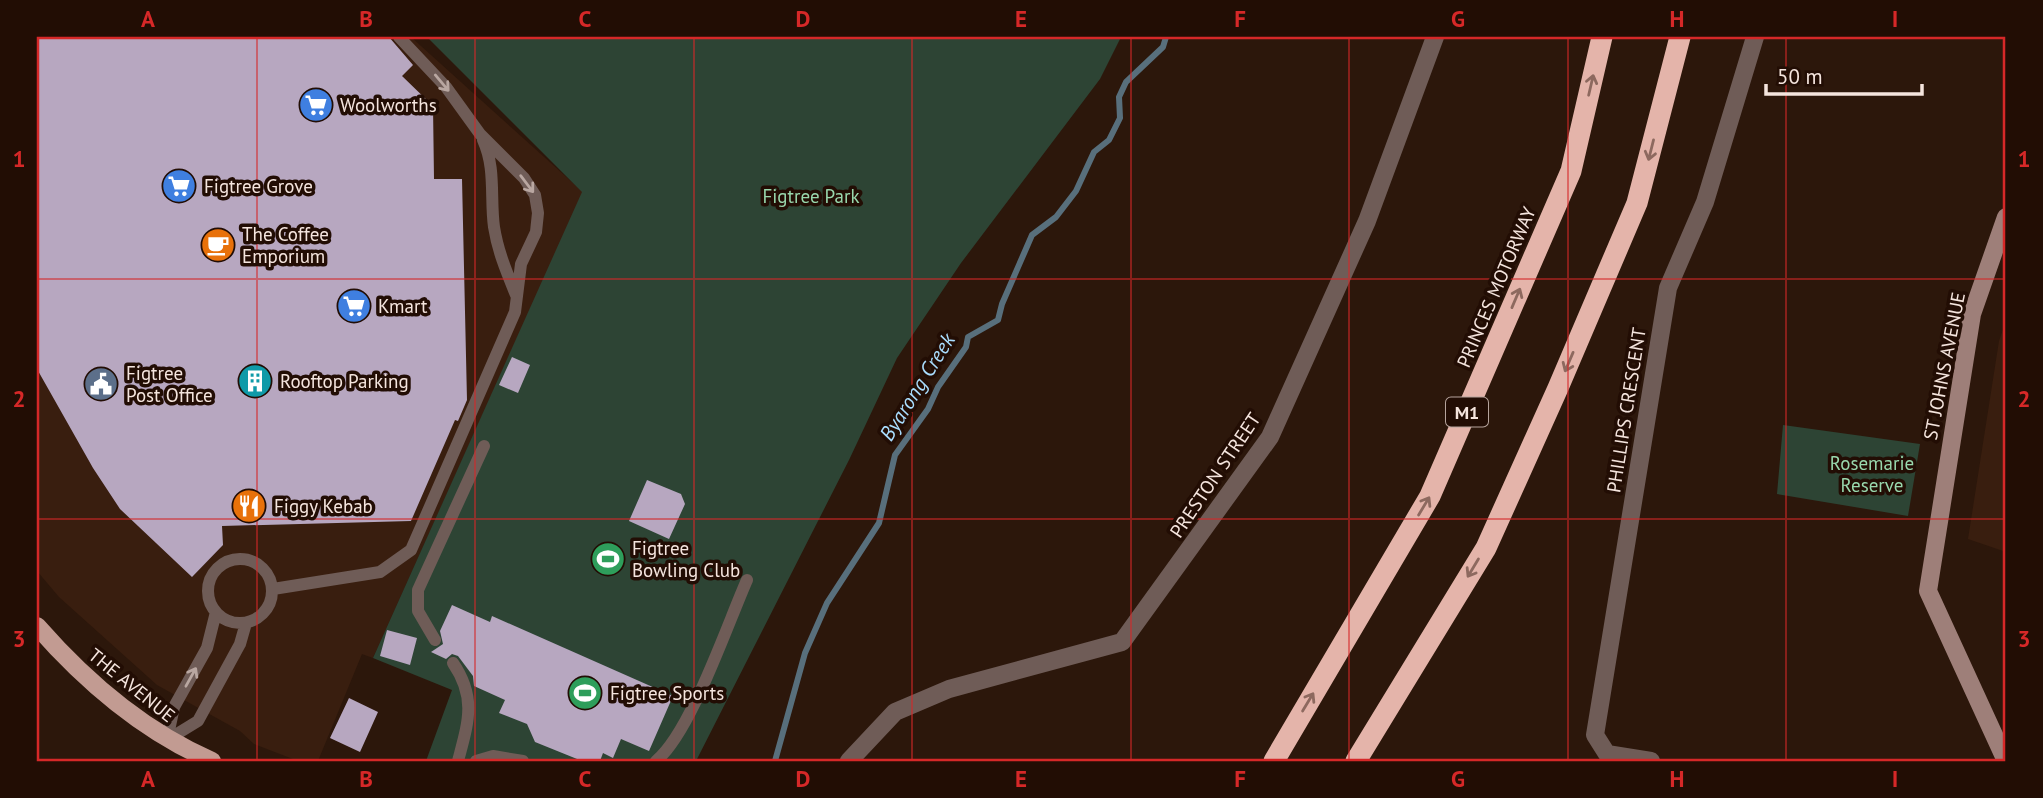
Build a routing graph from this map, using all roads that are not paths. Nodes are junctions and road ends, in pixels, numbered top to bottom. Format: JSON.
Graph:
{"nodes":[{"id":1,"x":399,"y":37,"type":"edge"},
{"id":2,"x":1435,"y":37,"type":"edge"},
{"id":3,"x":1602,"y":37,"type":"edge"},
{"id":4,"x":1680,"y":37,"type":"edge"},
{"id":5,"x":1755,"y":37,"type":"edge"},
{"id":6,"x":480,"y":134,"type":"junction"},
{"id":7,"x":2006,"y":217,"type":"edge"},
{"id":8,"x":517,"y":299,"type":"junction"},
{"id":9,"x":484,"y":446,"type":"dead end"},
{"id":10,"x":747,"y":580,"type":"dead end"},
{"id":11,"x":273,"y":589,"type":"junction"},
{"id":12,"x":216,"y":612,"type":"junction"},
{"id":13,"x":246,"y":623,"type":"junction"},
{"id":14,"x":37,"y":626,"type":"edge"},
{"id":15,"x":435,"y":640,"type":"dead end"},
{"id":16,"x":453,"y":663,"type":"dead end"},
{"id":17,"x":167,"y":740,"type":"junction"},
{"id":18,"x":212,"y":761,"type":"edge"},
{"id":19,"x":458,"y":761,"type":"edge"},
{"id":20,"x":477,"y":761,"type":"edge"},
{"id":21,"x":523,"y":761,"type":"edge"},
{"id":22,"x":656,"y":761,"type":"edge"},
{"id":23,"x":849,"y":761,"type":"edge"},
{"id":24,"x":1274,"y":761,"type":"edge"},
{"id":25,"x":1356,"y":761,"type":"edge"},
{"id":26,"x":1651,"y":761,"type":"edge"},
{"id":27,"x":2006,"y":761,"type":"edge"}],
"edges":[{"from":1,"to":6,"type":"lane","one_way":true},
{"from":2,"to":23,"type":"street","name":"PRESTON STREET"},
{"from":24,"to":3,"type":"highway","name":"PRINCES MOTORWAY","number":"M1","one_way":true},
{"from":4,"to":25,"type":"highway","one_way":true},
{"from":5,"to":26,"type":"street","name":"PHILLIPS CRESCENT"},
{"from":6,"to":8,"type":"lane"},
{"from":6,"to":8,"type":"lane","one_way":true},
{"from":7,"to":27,"type":"street","name":"ST JOHNS AVENUE"},
{"from":8,"to":11,"type":"lane"},
{"from":9,"to":15,"type":"lane"},
{"from":10,"to":22,"type":"lane"},
{"from":11,"to":12,"type":"lane"},
{"from":11,"to":13,"type":"lane"},
{"from":12,"to":13,"type":"lane"},
{"from":17,"to":12,"type":"lane","one_way":true},
{"from":13,"to":17,"type":"lane"},
{"from":14,"to":17,"type":"main road","name":"THE AVENUE"},
{"from":16,"to":19,"type":"lane"},
{"from":17,"to":18,"type":"main road","name":"THE AVENUE"},
{"from":20,"to":21,"type":"lane"}]}
